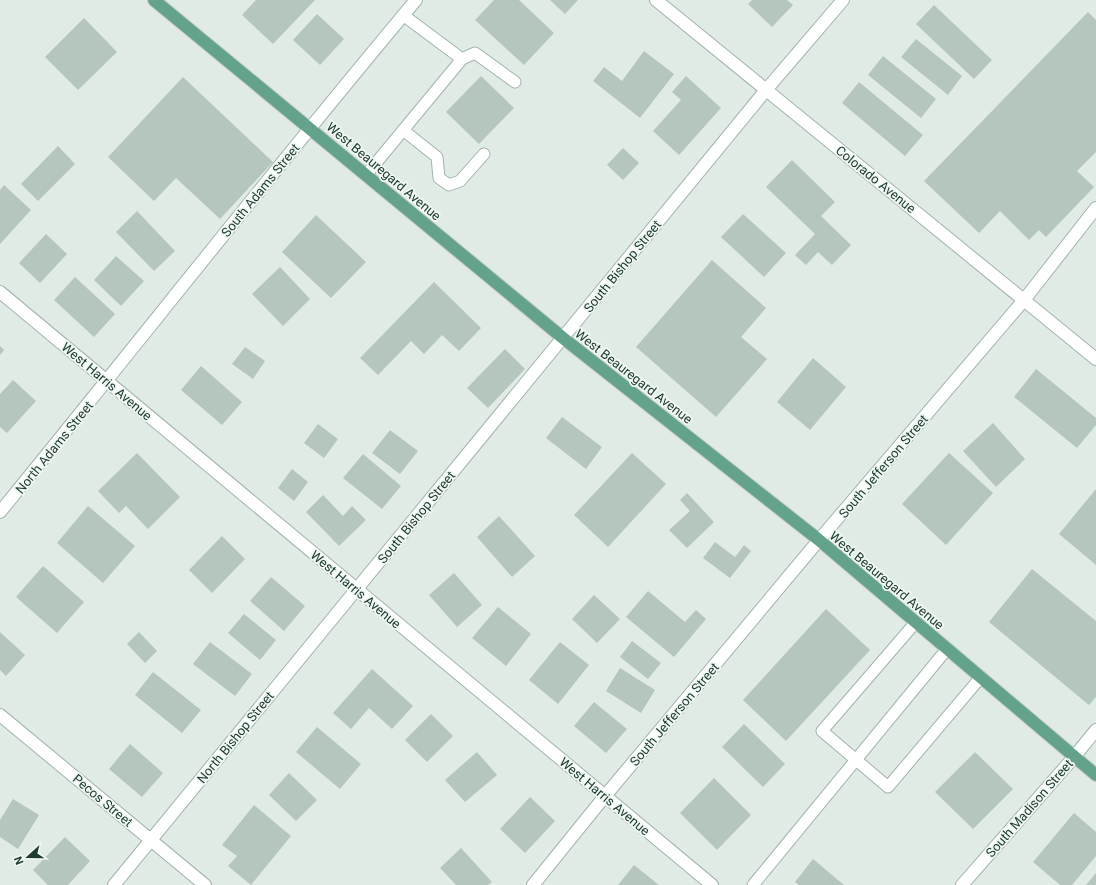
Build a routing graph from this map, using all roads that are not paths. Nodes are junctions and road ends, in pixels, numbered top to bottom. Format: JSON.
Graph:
{"nodes":[{"id":1,"x":154,"y":0,"type":"edge"},
{"id":2,"x":416,"y":0,"type":"edge"},
{"id":3,"x":656,"y":0,"type":"edge"},
{"id":4,"x":843,"y":0,"type":"edge"},
{"id":5,"x":403,"y":15,"type":"junction"},
{"id":6,"x":462,"y":59,"type":"junction"},
{"id":7,"x":515,"y":82,"type":"dead end"},
{"id":8,"x":766,"y":90,"type":"junction"},
{"id":9,"x":309,"y":128,"type":"junction"},
{"id":10,"x":403,"y":130,"type":"junction"},
{"id":11,"x":484,"y":154,"type":"dead end"},
{"id":12,"x":366,"y":175,"type":"junction"},
{"id":13,"x":1096,"y":208,"type":"edge"},
{"id":14,"x":0,"y":292,"type":"edge"},
{"id":15,"x":1024,"y":300,"type":"junction"},
{"id":16,"x":563,"y":338,"type":"junction"},
{"id":17,"x":1096,"y":359,"type":"edge"},
{"id":18,"x":107,"y":381,"type":"junction"},
{"id":19,"x":0,"y":512,"type":"edge"},
{"id":20,"x":819,"y":540,"type":"junction"},
{"id":21,"x":357,"y":589,"type":"junction"},
{"id":22,"x":916,"y":622,"type":"junction"},
{"id":23,"x":947,"y":649,"type":"junction"},
{"id":24,"x":981,"y":677,"type":"junction"},
{"id":25,"x":0,"y":715,"type":"edge"},
{"id":26,"x":1096,"y":730,"type":"edge"},
{"id":27,"x":1074,"y":757,"type":"junction"},
{"id":28,"x":856,"y":760,"type":"junction"},
{"id":29,"x":1096,"y":775,"type":"edge"},
{"id":30,"x":605,"y":796,"type":"junction"},
{"id":31,"x":151,"y":840,"type":"junction"},
{"id":32,"x":114,"y":885,"type":"edge"},
{"id":33,"x":205,"y":885,"type":"edge"},
{"id":34,"x":533,"y":885,"type":"edge"},
{"id":35,"x":712,"y":885,"type":"edge"},
{"id":36,"x":753,"y":885,"type":"edge"},
{"id":37,"x":962,"y":885,"type":"edge"}],
"edges":[{"from":1,"to":9,"type":"main road","name":"West Beauregard Avenue"},
{"from":2,"to":5,"type":"street","name":"South Adams Street"},
{"from":3,"to":8,"type":"street","name":"Colorado Avenue"},
{"from":4,"to":8,"type":"street","name":"South Bishop Street"},
{"from":5,"to":6,"type":"lane"},
{"from":5,"to":9,"type":"street","name":"South Adams Street"},
{"from":6,"to":7,"type":"lane"},
{"from":6,"to":10,"type":"lane"},
{"from":8,"to":15,"type":"street","name":"Colorado Avenue"},
{"from":8,"to":16,"type":"street","name":"South Bishop Street"},
{"from":9,"to":12,"type":"main road","name":"West Beauregard Avenue"},
{"from":9,"to":18,"type":"street","name":"South Adams Street"},
{"from":10,"to":11,"type":"lane"},
{"from":10,"to":12,"type":"lane"},
{"from":12,"to":16,"type":"main road","name":"West Beauregard Avenue"},
{"from":13,"to":15,"type":"street","name":"South Jefferson Street"},
{"from":14,"to":18,"type":"street","name":"West Harris Avenue"},
{"from":15,"to":17,"type":"street","name":"Colorado Avenue"},
{"from":15,"to":20,"type":"street","name":"South Jefferson Street"},
{"from":16,"to":20,"type":"main road","name":"West Beauregard Avenue"},
{"from":16,"to":21,"type":"street","name":"South Bishop Street"},
{"from":18,"to":19,"type":"street","name":"North Adams Street"},
{"from":18,"to":21,"type":"street","name":"West Harris Avenue"},
{"from":20,"to":22,"type":"main road","name":"West Beauregard Avenue"},
{"from":20,"to":30,"type":"street","name":"South Jefferson Street"},
{"from":21,"to":30,"type":"street","name":"West Harris Avenue"},
{"from":21,"to":31,"type":"street","name":"North Bishop Street"},
{"from":22,"to":23,"type":"main road","name":"West Beauregard Avenue"},
{"from":22,"to":28,"type":"lane"},
{"from":23,"to":24,"type":"main road","name":"West Beauregard Avenue"},
{"from":23,"to":28,"type":"lane"},
{"from":24,"to":27,"type":"main road","name":"West Beauregard Avenue"},
{"from":24,"to":28,"type":"lane"},
{"from":25,"to":31,"type":"street","name":"Pecos Street"},
{"from":26,"to":27,"type":"street","name":"South Madison Street"},
{"from":27,"to":29,"type":"main road","name":"West Beauregard Avenue"},
{"from":27,"to":37,"type":"street","name":"South Madison Street"},
{"from":28,"to":36,"type":"lane"},
{"from":30,"to":34,"type":"street","name":"South Jefferson Street"},
{"from":30,"to":35,"type":"street","name":"West Harris Avenue"},
{"from":31,"to":32,"type":"street","name":"North Bishop Street"},
{"from":31,"to":33,"type":"street","name":"Pecos Street"}]}
